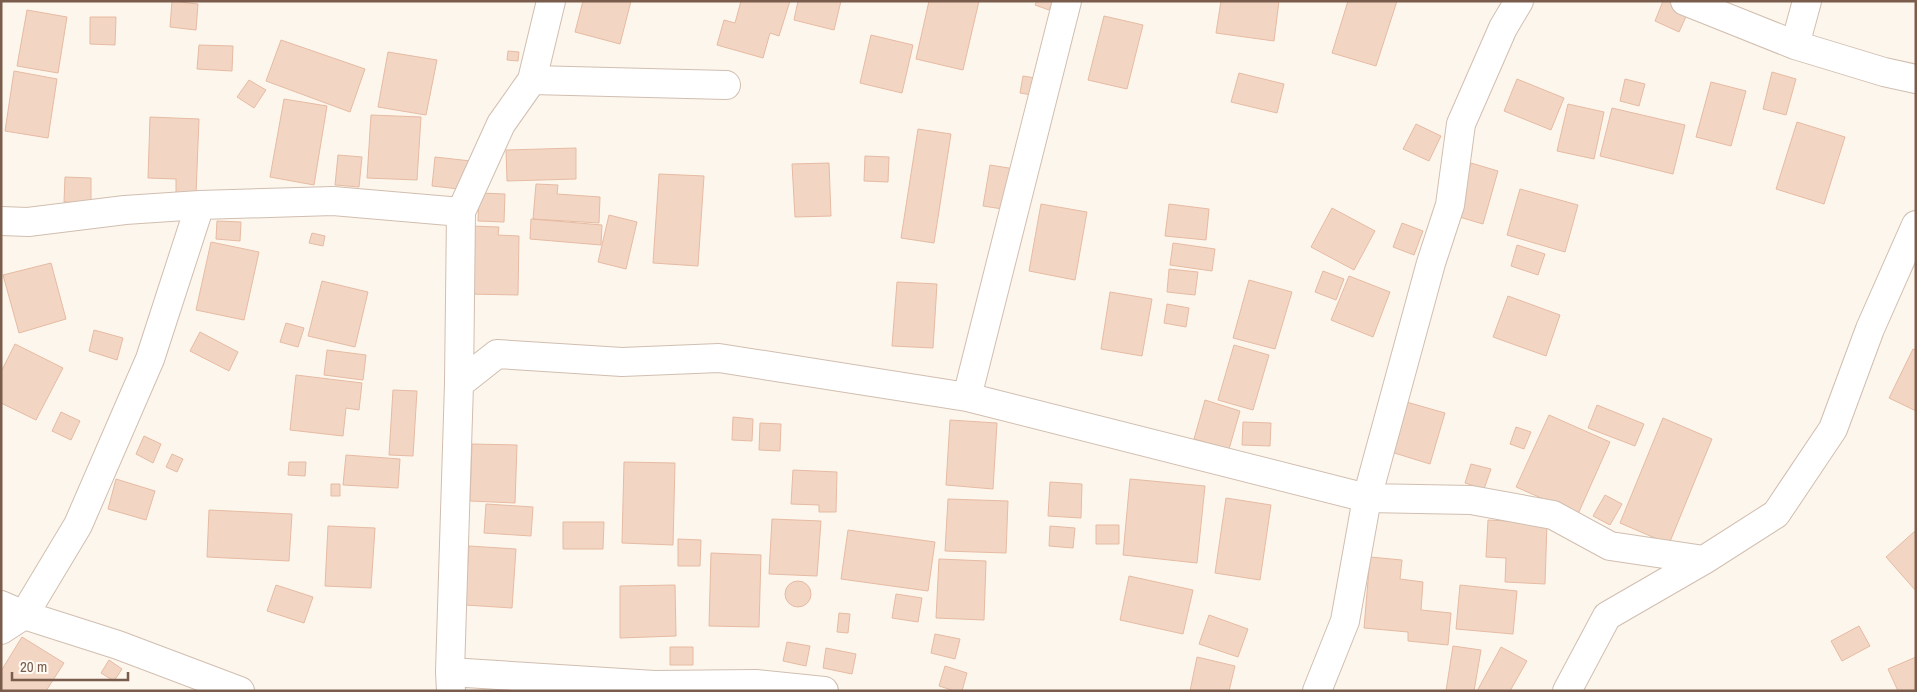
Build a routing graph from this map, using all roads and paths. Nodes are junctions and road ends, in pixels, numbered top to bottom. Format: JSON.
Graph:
{"nodes":[{"id":1,"x":551,"y":1,"type":"edge"},
{"id":2,"x":1067,"y":1,"type":"edge"},
{"id":3,"x":1519,"y":1,"type":"edge"},
{"id":4,"x":1685,"y":1,"type":"edge"},
{"id":5,"x":1806,"y":1,"type":"edge"},
{"id":6,"x":1795,"y":45,"type":"junction"},
{"id":7,"x":1916,"y":79,"type":"edge"},
{"id":8,"x":532,"y":80,"type":"junction"},
{"id":9,"x":726,"y":85,"type":"dead end"},
{"id":10,"x":200,"y":204,"type":"junction"},
{"id":11,"x":461,"y":212,"type":"junction"},
{"id":12,"x":1,"y":221,"type":"edge"},
{"id":13,"x":1916,"y":225,"type":"edge"},
{"id":14,"x":459,"y":384,"type":"junction"},
{"id":15,"x":967,"y":397,"type":"junction"},
{"id":16,"x":1367,"y":498,"type":"junction"},
{"id":17,"x":1704,"y":560,"type":"junction"},
{"id":18,"x":13,"y":610,"type":"edge"},
{"id":19,"x":1,"y":630,"type":"edge"},
{"id":20,"x":451,"y":681,"type":"edge"},
{"id":21,"x":240,"y":691,"type":"edge"},
{"id":22,"x":824,"y":691,"type":"edge"},
{"id":23,"x":1317,"y":691,"type":"edge"},
{"id":24,"x":1567,"y":691,"type":"edge"}],
"edges":[{"from":1,"to":8,"type":"street"},
{"from":2,"to":15,"type":"street"},
{"from":3,"to":16,"type":"street"},
{"from":4,"to":6,"type":"street"},
{"from":5,"to":6,"type":"street"},
{"from":6,"to":7,"type":"street"},
{"from":8,"to":9,"type":"street"},
{"from":8,"to":11,"type":"street"},
{"from":10,"to":11,"type":"street"},
{"from":10,"to":12,"type":"street"},
{"from":10,"to":18,"type":"street"},
{"from":11,"to":14,"type":"street"},
{"from":13,"to":17,"type":"street"},
{"from":14,"to":15,"type":"street"},
{"from":14,"to":20,"type":"street"},
{"from":15,"to":16,"type":"street"},
{"from":16,"to":17,"type":"street"},
{"from":16,"to":23,"type":"street"},
{"from":17,"to":24,"type":"street"},
{"from":18,"to":19,"type":"street"},
{"from":18,"to":21,"type":"street"},
{"from":20,"to":22,"type":"street"}]}
